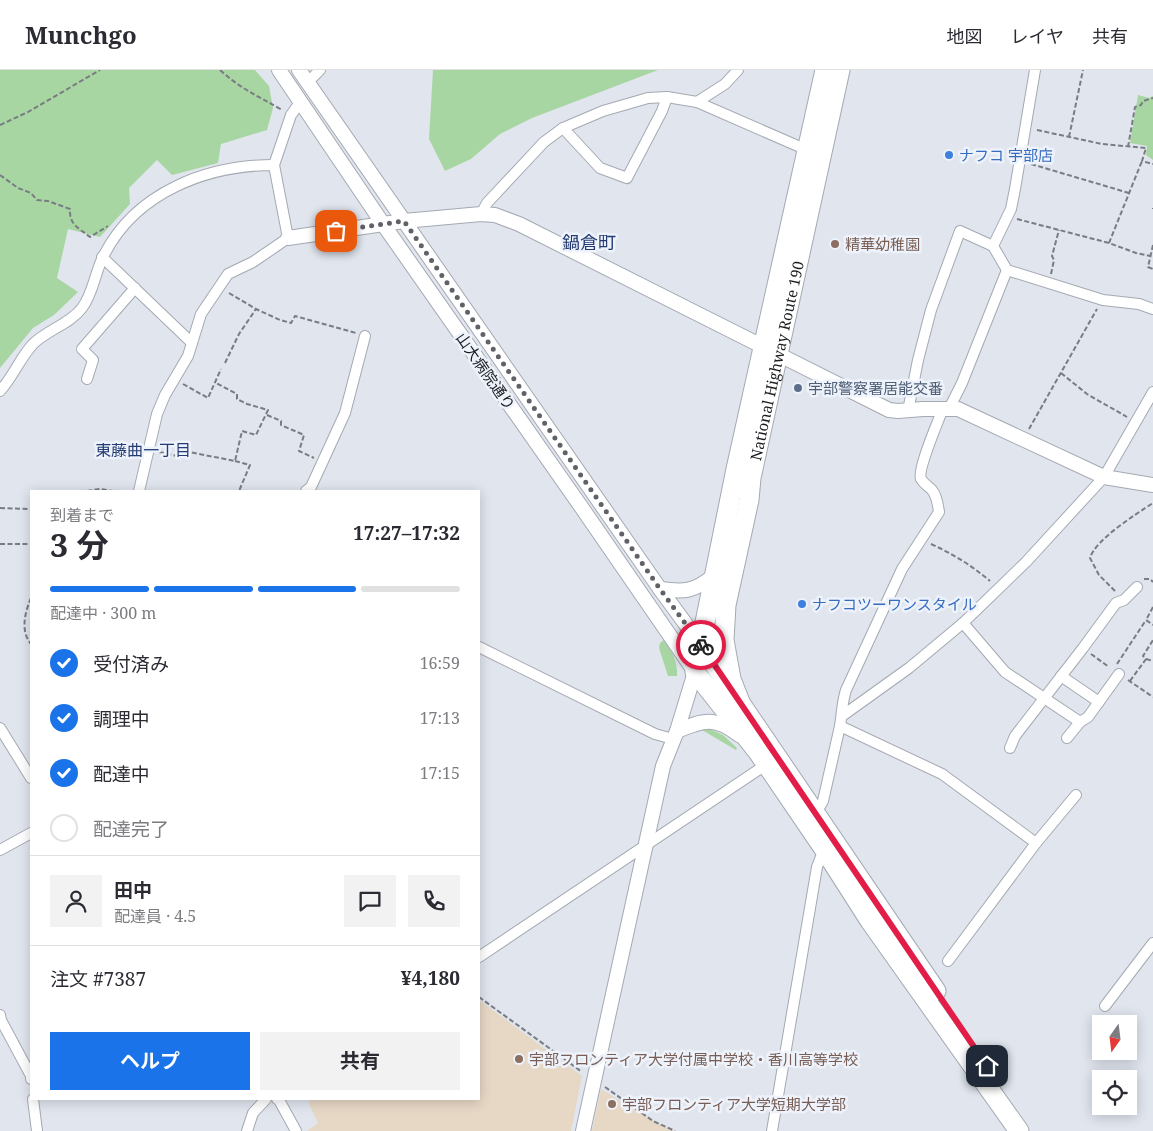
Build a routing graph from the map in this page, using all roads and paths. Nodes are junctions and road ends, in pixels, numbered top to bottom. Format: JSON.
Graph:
{"nodes":[{"id":1,"x":100,"y":70,"type":"edge"},
{"id":2,"x":220,"y":70,"type":"edge"},
{"id":3,"x":279,"y":70,"type":"edge"},
{"id":4,"x":299,"y":70,"type":"edge"},
{"id":5,"x":320,"y":70,"type":"edge"},
{"id":6,"x":738,"y":70,"type":"edge"},
{"id":7,"x":825,"y":70,"type":"edge"},
{"id":8,"x":840,"y":70,"type":"edge"},
{"id":9,"x":1035,"y":70,"type":"edge"},
{"id":10,"x":1083,"y":70,"type":"edge"},
{"id":11,"x":308,"y":82,"type":"junction"},
{"id":12,"x":667,"y":97,"type":"junction"},
{"id":13,"x":1153,"y":98,"type":"edge"},
{"id":14,"x":301,"y":101,"type":"junction"},
{"id":15,"x":697,"y":102,"type":"junction"},
{"id":16,"x":291,"y":115,"type":"junction"},
{"id":17,"x":0,"y":125,"type":"edge"},
{"id":18,"x":1026,"y":127,"type":"junction"},
{"id":19,"x":563,"y":128,"type":"junction"},
{"id":20,"x":1069,"y":137,"type":"junction"},
{"id":21,"x":1128,"y":147,"type":"junction"},
{"id":22,"x":807,"y":150,"type":"junction"},
{"id":23,"x":1021,"y":161,"type":"junction"},
{"id":24,"x":1142,"y":161,"type":"junction"},
{"id":25,"x":1153,"y":164,"type":"edge"},
{"id":26,"x":274,"y":165,"type":"junction"},
{"id":27,"x":0,"y":175,"type":"edge"},
{"id":28,"x":1129,"y":193,"type":"junction"},
{"id":29,"x":481,"y":214,"type":"junction"},
{"id":30,"x":1007,"y":217,"type":"junction"},
{"id":31,"x":404,"y":221,"type":"junction"},
{"id":32,"x":124,"y":224,"type":"junction"},
{"id":33,"x":383,"y":224,"type":"junction"},
{"id":34,"x":1059,"y":230,"type":"junction"},
{"id":35,"x":288,"y":238,"type":"junction"},
{"id":36,"x":1109,"y":243,"type":"junction"},
{"id":37,"x":1153,"y":245,"type":"edge"},
{"id":38,"x":993,"y":246,"type":"junction"},
{"id":39,"x":1150,"y":256,"type":"junction"},
{"id":40,"x":102,"y":257,"type":"junction"},
{"id":41,"x":1153,"y":269,"type":"edge"},
{"id":42,"x":1007,"y":270,"type":"junction"},
{"id":43,"x":1048,"y":283,"type":"junction"},
{"id":44,"x":219,"y":286,"type":"junction"},
{"id":45,"x":135,"y":288,"type":"junction"},
{"id":46,"x":1103,"y":300,"type":"junction"},
{"id":47,"x":256,"y":309,"type":"junction"},
{"id":48,"x":1153,"y":309,"type":"edge"},
{"id":49,"x":365,"y":336,"type":"joint"},
{"id":50,"x":192,"y":343,"type":"junction"},
{"id":51,"x":770,"y":350,"type":"junction"},
{"id":52,"x":225,"y":363,"type":"dead end"},
{"id":53,"x":221,"y":369,"type":"dead end"},
{"id":54,"x":1060,"y":373,"type":"junction"},
{"id":55,"x":87,"y":379,"type":"dead end"},
{"id":56,"x":174,"y":379,"type":"junction"},
{"id":57,"x":216,"y":382,"type":"junction"},
{"id":58,"x":0,"y":391,"type":"edge"},
{"id":59,"x":1153,"y":392,"type":"edge"},
{"id":60,"x":946,"y":408,"type":"junction"},
{"id":61,"x":908,"y":411,"type":"junction"},
{"id":62,"x":267,"y":415,"type":"junction"},
{"id":63,"x":1136,"y":423,"type":"junction"},
{"id":64,"x":1023,"y":440,"type":"junction"},
{"id":65,"x":149,"y":449,"type":"junction"},
{"id":66,"x":235,"y":461,"type":"junction"},
{"id":67,"x":323,"y":462,"type":"junction"},
{"id":68,"x":1104,"y":476,"type":"junction"},
{"id":69,"x":751,"y":478,"type":"junction"},
{"id":70,"x":1153,"y":485,"type":"edge"},
{"id":71,"x":94,"y":490,"type":"edge"},
{"id":72,"x":106,"y":490,"type":"edge"},
{"id":73,"x":139,"y":490,"type":"edge"},
{"id":74,"x":239,"y":490,"type":"edge"},
{"id":75,"x":307,"y":490,"type":"edge"},
{"id":76,"x":1153,"y":503,"type":"edge"},
{"id":77,"x":0,"y":508,"type":"edge"},
{"id":78,"x":30,"y":509,"type":"edge"},
{"id":79,"x":920,"y":539,"type":"junction"},
{"id":80,"x":0,"y":544,"type":"edge"},
{"id":81,"x":30,"y":544,"type":"edge"},
{"id":82,"x":713,"y":576,"type":"junction"},
{"id":83,"x":1138,"y":587,"type":"dead end"},
{"id":84,"x":660,"y":589,"type":"junction"},
{"id":85,"x":999,"y":589,"type":"junction"},
{"id":86,"x":1124,"y":600,"type":"junction"},
{"id":87,"x":30,"y":602,"type":"edge"},
{"id":88,"x":1153,"y":607,"type":"edge"},
{"id":89,"x":1146,"y":620,"type":"junction"},
{"id":90,"x":963,"y":623,"type":"junction"},
{"id":91,"x":1153,"y":626,"type":"edge"},
{"id":92,"x":1153,"y":640,"type":"edge"},
{"id":93,"x":30,"y":642,"type":"edge"},
{"id":94,"x":480,"y":647,"type":"edge"},
{"id":95,"x":702,"y":647,"type":"junction"},
{"id":96,"x":1146,"y":659,"type":"junction"},
{"id":97,"x":1153,"y":661,"type":"edge"},
{"id":98,"x":695,"y":672,"type":"junction"},
{"id":99,"x":1116,"y":672,"type":"joint"},
{"id":100,"x":1061,"y":676,"type":"junction"},
{"id":101,"x":1130,"y":681,"type":"dead end"},
{"id":102,"x":1044,"y":698,"type":"junction"},
{"id":103,"x":740,"y":702,"type":"junction"},
{"id":104,"x":1099,"y":702,"type":"junction"},
{"id":105,"x":841,"y":721,"type":"junction"},
{"id":106,"x":1080,"y":722,"type":"junction"},
{"id":107,"x":0,"y":728,"type":"edge"},
{"id":108,"x":675,"y":735,"type":"junction"},
{"id":109,"x":1067,"y":738,"type":"dead end"},
{"id":110,"x":1010,"y":748,"type":"dead end"},
{"id":111,"x":763,"y":758,"type":"junction"},
{"id":112,"x":30,"y":773,"type":"edge"},
{"id":113,"x":1076,"y":795,"type":"dead end"},
{"id":114,"x":816,"y":813,"type":"junction"},
{"id":115,"x":30,"y":833,"type":"edge"},
{"id":116,"x":1036,"y":843,"type":"junction"},
{"id":117,"x":646,"y":846,"type":"junction"},
{"id":118,"x":824,"y":849,"type":"junction"},
{"id":119,"x":0,"y":850,"type":"edge"},
{"id":120,"x":1153,"y":943,"type":"edge"},
{"id":121,"x":480,"y":956,"type":"edge"},
{"id":122,"x":948,"y":961,"type":"dead end"},
{"id":123,"x":480,"y":999,"type":"edge"},
{"id":124,"x":1105,"y":1006,"type":"dead end"},
{"id":125,"x":0,"y":1018,"type":"edge"},
{"id":126,"x":30,"y":1074,"type":"edge"},
{"id":127,"x":595,"y":1080,"type":"junction"},
{"id":128,"x":33,"y":1100,"type":"edge"},
{"id":129,"x":265,"y":1100,"type":"edge"},
{"id":130,"x":279,"y":1100,"type":"edge"},
{"id":131,"x":37,"y":1131,"type":"edge"},
{"id":132,"x":248,"y":1131,"type":"edge"},
{"id":133,"x":296,"y":1131,"type":"edge"},
{"id":134,"x":583,"y":1131,"type":"edge"},
{"id":135,"x":675,"y":1131,"type":"edge"},
{"id":136,"x":772,"y":1131,"type":"edge"},
{"id":137,"x":1019,"y":1131,"type":"edge"},
{"id":138,"x":1033,"y":1131,"type":"edge"}],
"edges":[{"from":1,"to":17,"type":"path"},
{"from":2,"to":16,"type":"path"},
{"from":3,"to":14,"type":"street","name":"山大病院通り"},
{"from":4,"to":11,"type":"street","name":"山大病院通り"},
{"from":5,"to":11,"type":"street"},
{"from":6,"to":15,"type":"street"},
{"from":7,"to":22,"type":"highway","name":"National Highway Route 190"},
{"from":8,"to":51,"type":"highway","name":"National Highway Route 190"},
{"from":9,"to":18,"type":"street"},
{"from":10,"to":20,"type":"path"},
{"from":11,"to":31,"type":"street","name":"山大病院通り"},
{"from":12,"to":15,"type":"street"},
{"from":12,"to":19,"type":"street"},
{"from":12,"to":19,"type":"street"},
{"from":13,"to":21,"type":"path"},
{"from":14,"to":16,"type":"street"},
{"from":14,"to":33,"type":"street","name":"山大病院通り"},
{"from":15,"to":22,"type":"street"},
{"from":16,"to":26,"type":"street"},
{"from":18,"to":20,"type":"path"},
{"from":18,"to":23,"type":"street"},
{"from":19,"to":29,"type":"street"},
{"from":20,"to":21,"type":"path"},
{"from":21,"to":24,"type":"path"},
{"from":22,"to":51,"type":"highway","name":"National Highway Route 190"},
{"from":23,"to":28,"type":"path"},
{"from":23,"to":30,"type":"street"},
{"from":24,"to":25,"type":"path"},
{"from":24,"to":28,"type":"path"},
{"from":26,"to":32,"type":"street"},
{"from":26,"to":35,"type":"street"},
{"from":27,"to":32,"type":"path"},
{"from":28,"to":36,"type":"path"},
{"from":29,"to":31,"type":"street"},
{"from":29,"to":51,"type":"street"},
{"from":30,"to":34,"type":"path"},
{"from":30,"to":38,"type":"street"},
{"from":31,"to":33,"type":"street"},
{"from":31,"to":84,"type":"street","name":"山大病院通り"},
{"from":32,"to":40,"type":"street"},
{"from":33,"to":35,"type":"street"},
{"from":33,"to":98,"type":"street","name":"山大病院通り"},
{"from":34,"to":36,"type":"path"},
{"from":34,"to":43,"type":"path"},
{"from":35,"to":44,"type":"street"},
{"from":36,"to":39,"type":"path"},
{"from":37,"to":39,"type":"path"},
{"from":38,"to":42,"type":"street"},
{"from":38,"to":61,"type":"street"},
{"from":39,"to":41,"type":"path"},
{"from":40,"to":45,"type":"street"},
{"from":40,"to":58,"type":"street"},
{"from":42,"to":43,"type":"street"},
{"from":42,"to":60,"type":"street"},
{"from":43,"to":46,"type":"street"},
{"from":44,"to":47,"type":"path"},
{"from":44,"to":50,"type":"street"},
{"from":45,"to":50,"type":"street"},
{"from":45,"to":55,"type":"street"},
{"from":46,"to":48,"type":"street"},
{"from":46,"to":54,"type":"path"},
{"from":47,"to":49,"type":"path"},
{"from":47,"to":52,"type":"path"},
{"from":49,"to":67,"type":"street"},
{"from":50,"to":56,"type":"street"},
{"from":51,"to":61,"type":"street"},
{"from":51,"to":69,"type":"highway","name":"National Highway Route 190"},
{"from":51,"to":82,"type":"highway","name":"National Highway Route 190"},
{"from":53,"to":57,"type":"path"},
{"from":54,"to":63,"type":"path"},
{"from":54,"to":64,"type":"path"},
{"from":56,"to":57,"type":"path"},
{"from":56,"to":65,"type":"street"},
{"from":57,"to":62,"type":"path"},
{"from":59,"to":63,"type":"street"},
{"from":60,"to":61,"type":"street"},
{"from":60,"to":64,"type":"street"},
{"from":60,"to":79,"type":"street"},
{"from":62,"to":66,"type":"path"},
{"from":62,"to":67,"type":"path"},
{"from":63,"to":68,"type":"street"},
{"from":64,"to":68,"type":"street"},
{"from":65,"to":66,"type":"path"},
{"from":65,"to":73,"type":"street"},
{"from":66,"to":74,"type":"path"},
{"from":67,"to":75,"type":"street"},
{"from":68,"to":70,"type":"street"},
{"from":68,"to":85,"type":"street"},
{"from":69,"to":95,"type":"highway","name":"National Highway Route 190"},
{"from":69,"to":103,"type":"highway"},
{"from":71,"to":72,"type":"path"},
{"from":76,"to":86,"type":"path"},
{"from":77,"to":78,"type":"path"},
{"from":79,"to":85,"type":"path"},
{"from":79,"to":105,"type":"street"},
{"from":80,"to":81,"type":"path"},
{"from":82,"to":84,"type":"street"},
{"from":82,"to":95,"type":"highway","name":"National Highway Route 190"},
{"from":83,"to":86,"type":"street"},
{"from":84,"to":95,"type":"street","name":"山大病院通り"},
{"from":85,"to":90,"type":"street"},
{"from":86,"to":100,"type":"street"},
{"from":87,"to":93,"type":"path"},
{"from":88,"to":89,"type":"path"},
{"from":89,"to":91,"type":"path"},
{"from":89,"to":99,"type":"path"},
{"from":90,"to":102,"type":"street"},
{"from":90,"to":105,"type":"street"},
{"from":92,"to":96,"type":"path"},
{"from":94,"to":108,"type":"street"},
{"from":95,"to":98,"type":"highway"},
{"from":95,"to":103,"type":"highway"},
{"from":96,"to":97,"type":"path"},
{"from":96,"to":101,"type":"path"},
{"from":98,"to":108,"type":"street"},
{"from":98,"to":111,"type":"highway"},
{"from":99,"to":104,"type":"street"},
{"from":100,"to":102,"type":"street"},
{"from":100,"to":104,"type":"street"},
{"from":102,"to":106,"type":"street"},
{"from":102,"to":110,"type":"street"},
{"from":103,"to":114,"type":"highway"},
{"from":104,"to":106,"type":"street"},
{"from":105,"to":114,"type":"street"},
{"from":105,"to":116,"type":"street"},
{"from":106,"to":109,"type":"street"},
{"from":107,"to":112,"type":"street"},
{"from":108,"to":111,"type":"street"},
{"from":108,"to":117,"type":"street"},
{"from":111,"to":117,"type":"street"},
{"from":111,"to":118,"type":"highway"},
{"from":113,"to":116,"type":"street"},
{"from":114,"to":138,"type":"highway"},
{"from":115,"to":119,"type":"street"},
{"from":116,"to":122,"type":"street"},
{"from":117,"to":121,"type":"street"},
{"from":117,"to":127,"type":"street"},
{"from":118,"to":136,"type":"street"},
{"from":118,"to":137,"type":"highway"},
{"from":120,"to":124,"type":"street"},
{"from":123,"to":127,"type":"path"},
{"from":125,"to":126,"type":"street"},
{"from":127,"to":134,"type":"street"},
{"from":127,"to":135,"type":"path"},
{"from":128,"to":131,"type":"street"},
{"from":129,"to":132,"type":"street"},
{"from":130,"to":133,"type":"street"}]}
